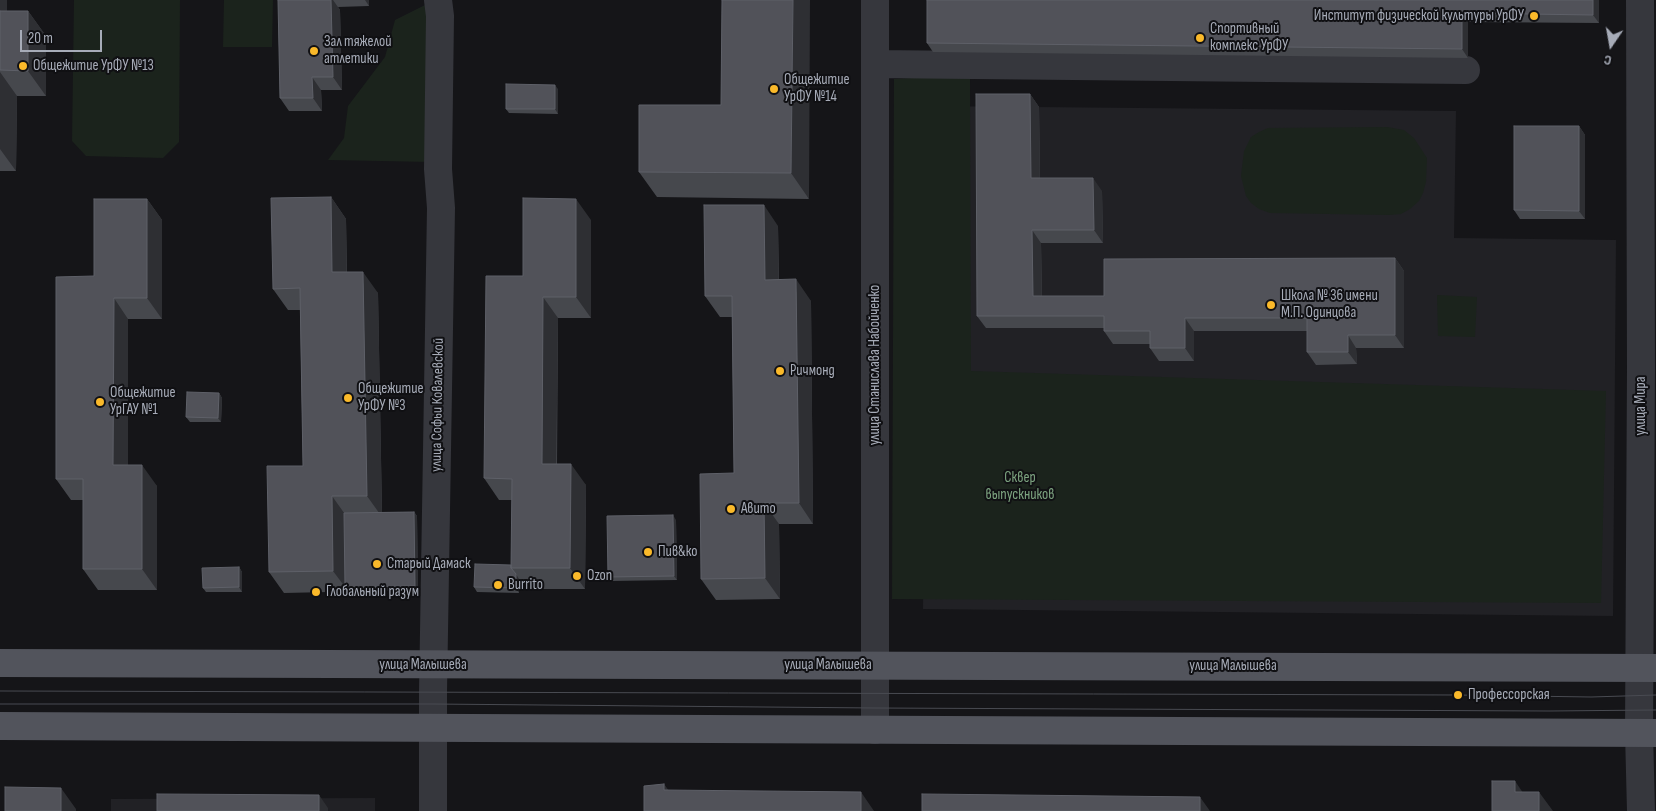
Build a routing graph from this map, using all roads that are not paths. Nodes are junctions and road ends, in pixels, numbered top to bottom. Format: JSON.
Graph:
{"nodes":[{"id":1,"x":438,"y":0,"type":"edge"},
{"id":2,"x":875,"y":0,"type":"edge"},
{"id":3,"x":1640,"y":0,"type":"edge"},
{"id":4,"x":875,"y":64,"type":"junction"},
{"id":5,"x":1466,"y":70,"type":"dead end"},
{"id":6,"x":0,"y":663,"type":"edge"},
{"id":7,"x":875,"y":665,"type":"junction"},
{"id":8,"x":434,"y":666,"type":"junction"},
{"id":9,"x":1648,"y":668,"type":"edge"},
{"id":10,"x":0,"y":726,"type":"edge"},
{"id":11,"x":433,"y":728,"type":"junction"},
{"id":12,"x":875,"y":730,"type":"junction"},
{"id":13,"x":1647,"y":733,"type":"edge"},
{"id":14,"x":433,"y":811,"type":"edge"},
{"id":15,"x":1641,"y":811,"type":"edge"}],
"edges":[{"from":1,"to":8,"type":"street","name":"улица Софьи Ковалевской"},
{"from":2,"to":4,"type":"street","name":"улица Станислава Набойченко"},
{"from":3,"to":9,"type":"street","name":"улица Мира"},
{"from":4,"to":5,"type":"street"},
{"from":4,"to":7,"type":"street","name":"улица Станислава Набойченко"},
{"from":6,"to":8,"type":"main road","name":"улица Малышева"},
{"from":7,"to":8,"type":"main road","name":"улица Малышева"},
{"from":7,"to":9,"type":"main road","name":"улица Малышева"},
{"from":7,"to":12,"type":"street","name":"улица Станислава Набойченко"},
{"from":8,"to":11,"type":"street","name":"улица Софьи Ковалевской"},
{"from":9,"to":13,"type":"street","name":"улица Мира"},
{"from":10,"to":11,"type":"main road"},
{"from":11,"to":12,"type":"main road"},
{"from":11,"to":14,"type":"street","name":"улица Софьи Ковалевской"},
{"from":12,"to":13,"type":"main road"},
{"from":13,"to":15,"type":"street","name":"улица Мира"}]}
